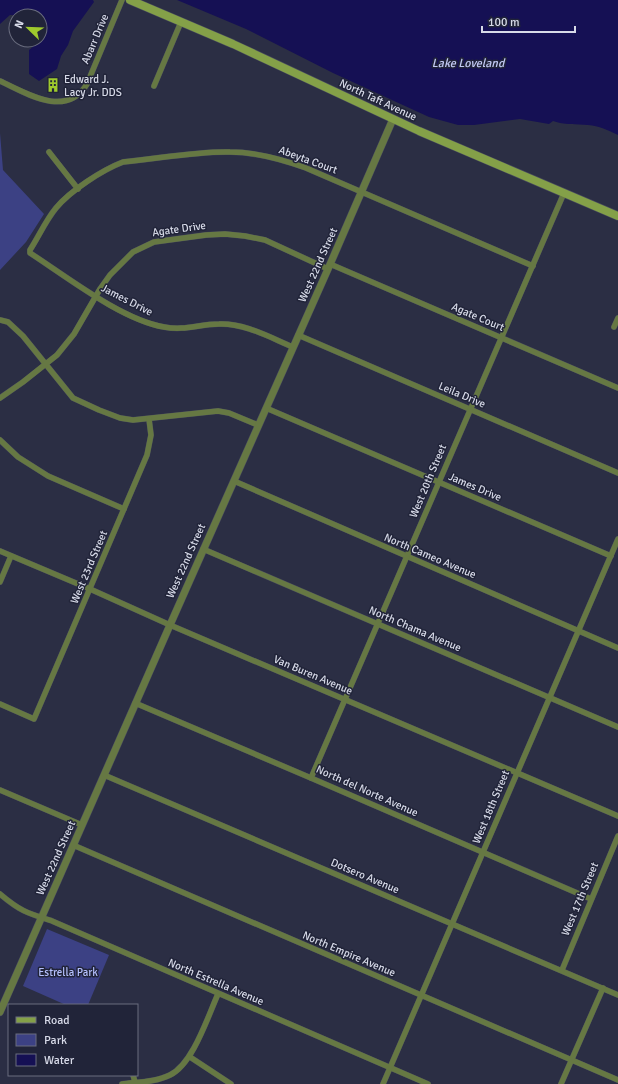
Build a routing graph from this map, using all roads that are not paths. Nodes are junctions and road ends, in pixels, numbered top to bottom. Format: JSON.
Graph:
{"nodes":[{"id":1,"x":122,"y":0,"type":"edge"},
{"id":2,"x":130,"y":0,"type":"edge"},
{"id":3,"x":182,"y":22,"type":"junction"},
{"id":4,"x":0,"y":81,"type":"edge"},
{"id":5,"x":154,"y":86,"type":"dead end"},
{"id":6,"x":393,"y":119,"type":"junction"},
{"id":7,"x":49,"y":152,"type":"dead end"},
{"id":8,"x":78,"y":189,"type":"junction"},
{"id":9,"x":362,"y":192,"type":"junction"},
{"id":10,"x":564,"y":193,"type":"junction"},
{"id":11,"x":618,"y":216,"type":"edge"},
{"id":12,"x":30,"y":253,"type":"joint"},
{"id":13,"x":532,"y":266,"type":"junction"},
{"id":14,"x":329,"y":267,"type":"junction"},
{"id":15,"x":96,"y":296,"type":"junction"},
{"id":16,"x":618,"y":318,"type":"edge"},
{"id":17,"x":0,"y":320,"type":"edge"},
{"id":18,"x":614,"y":327,"type":"dead end"},
{"id":19,"x":298,"y":335,"type":"junction"},
{"id":20,"x":501,"y":338,"type":"junction"},
{"id":21,"x":293,"y":347,"type":"junction"},
{"id":22,"x":45,"y":364,"type":"junction"},
{"id":23,"x":618,"y":388,"type":"edge"},
{"id":24,"x":0,"y":398,"type":"edge"},
{"id":25,"x":266,"y":408,"type":"junction"},
{"id":26,"x":470,"y":410,"type":"junction"},
{"id":27,"x":149,"y":419,"type":"junction"},
{"id":28,"x":258,"y":425,"type":"junction"},
{"id":29,"x":0,"y":440,"type":"edge"},
{"id":30,"x":618,"y":473,"type":"edge"},
{"id":31,"x":234,"y":481,"type":"junction"},
{"id":32,"x":439,"y":483,"type":"junction"},
{"id":33,"x":124,"y":509,"type":"junction"},
{"id":34,"x":618,"y":539,"type":"edge"},
{"id":35,"x":203,"y":549,"type":"junction"},
{"id":36,"x":0,"y":552,"type":"edge"},
{"id":37,"x":614,"y":554,"type":"edge"},
{"id":38,"x":11,"y":556,"type":"junction"},
{"id":39,"x":406,"y":557,"type":"junction"},
{"id":40,"x":0,"y":582,"type":"edge"},
{"id":41,"x":90,"y":589,"type":"junction"},
{"id":42,"x":377,"y":624,"type":"junction"},
{"id":43,"x":170,"y":625,"type":"junction"},
{"id":44,"x":578,"y":631,"type":"junction"},
{"id":45,"x":618,"y":648,"type":"edge"},
{"id":46,"x":550,"y":698,"type":"junction"},
{"id":47,"x":344,"y":699,"type":"junction"},
{"id":48,"x":0,"y":704,"type":"edge"},
{"id":49,"x":135,"y":704,"type":"junction"},
{"id":50,"x":618,"y":727,"type":"edge"},
{"id":51,"x":517,"y":773,"type":"junction"},
{"id":52,"x":104,"y":775,"type":"junction"},
{"id":53,"x":311,"y":778,"type":"junction"},
{"id":54,"x":0,"y":790,"type":"edge"},
{"id":55,"x":618,"y":816,"type":"edge"},
{"id":56,"x":82,"y":825,"type":"junction"},
{"id":57,"x":618,"y":836,"type":"edge"},
{"id":58,"x":73,"y":845,"type":"junction"},
{"id":59,"x":483,"y":853,"type":"junction"},
{"id":60,"x":0,"y":894,"type":"edge"},
{"id":61,"x":591,"y":899,"type":"junction"},
{"id":62,"x":41,"y":919,"type":"junction"},
{"id":63,"x":452,"y":924,"type":"junction"},
{"id":64,"x":562,"y":970,"type":"junction"},
{"id":65,"x":603,"y":988,"type":"junction"},
{"id":66,"x":218,"y":994,"type":"junction"},
{"id":67,"x":618,"y":995,"type":"edge"},
{"id":68,"x":421,"y":996,"type":"junction"},
{"id":69,"x":0,"y":1012,"type":"edge"},
{"id":70,"x":190,"y":1057,"type":"junction"},
{"id":71,"x":572,"y":1060,"type":"junction"},
{"id":72,"x":390,"y":1068,"type":"junction"},
{"id":73,"x":133,"y":1076,"type":"edge"},
{"id":74,"x":618,"y":1080,"type":"edge"},
{"id":75,"x":135,"y":1082,"type":"junction"},
{"id":76,"x":122,"y":1084,"type":"edge"},
{"id":77,"x":231,"y":1084,"type":"edge"},
{"id":78,"x":383,"y":1084,"type":"edge"},
{"id":79,"x":428,"y":1084,"type":"edge"},
{"id":80,"x":561,"y":1084,"type":"edge"}],
"edges":[{"from":1,"to":4,"type":"street","name":"Abarr Drive"},
{"from":2,"to":3,"type":"main road","name":"North Taft Avenue"},
{"from":3,"to":5,"type":"street"},
{"from":3,"to":6,"type":"main road","name":"North Taft Avenue"},
{"from":6,"to":9,"type":"street","name":"West 22nd Street"},
{"from":6,"to":10,"type":"main road","name":"North Taft Avenue"},
{"from":7,"to":8,"type":"street"},
{"from":8,"to":9,"type":"street","name":"Abeyta Court"},
{"from":8,"to":12,"type":"street","name":"Abeyta Court"},
{"from":9,"to":13,"type":"street","name":"Abeyta Court"},
{"from":9,"to":14,"type":"street","name":"West 22nd Street"},
{"from":10,"to":11,"type":"main road","name":"North Taft Avenue"},
{"from":10,"to":13,"type":"street","name":"West 20th Street"},
{"from":12,"to":15,"type":"street","name":"James Drive"},
{"from":13,"to":20,"type":"street","name":"West 20th Street"},
{"from":14,"to":15,"type":"street","name":"Agate Drive"},
{"from":14,"to":19,"type":"street","name":"West 22nd Street"},
{"from":14,"to":20,"type":"street","name":"Agate Court"},
{"from":15,"to":21,"type":"street","name":"James Drive"},
{"from":15,"to":22,"type":"street","name":"Agate Drive"},
{"from":16,"to":18,"type":"street"},
{"from":17,"to":22,"type":"street"},
{"from":19,"to":21,"type":"street","name":"West 22nd Street"},
{"from":19,"to":26,"type":"street","name":"Leila Drive"},
{"from":20,"to":23,"type":"street","name":"Agate Court"},
{"from":20,"to":26,"type":"street","name":"West 20th Street"},
{"from":21,"to":25,"type":"street","name":"West 22nd Street"},
{"from":22,"to":24,"type":"street","name":"Agate Drive"},
{"from":22,"to":27,"type":"street"},
{"from":25,"to":28,"type":"street","name":"West 22nd Street"},
{"from":25,"to":32,"type":"street","name":"James Drive"},
{"from":26,"to":30,"type":"street","name":"Leila Drive"},
{"from":26,"to":32,"type":"street","name":"West 20th Street"},
{"from":27,"to":28,"type":"street"},
{"from":27,"to":33,"type":"street","name":"West 23rd Street"},
{"from":28,"to":31,"type":"street","name":"West 22nd Street"},
{"from":29,"to":33,"type":"street"},
{"from":31,"to":35,"type":"street","name":"West 22nd Street"},
{"from":31,"to":39,"type":"street","name":"North Cameo Avenue"},
{"from":32,"to":37,"type":"street","name":"James Drive"},
{"from":32,"to":39,"type":"street","name":"West 20th Street"},
{"from":33,"to":41,"type":"street","name":"West 23rd Street"},
{"from":34,"to":37,"type":"street","name":"West 18th Street"},
{"from":35,"to":42,"type":"street","name":"North Chama Avenue"},
{"from":35,"to":43,"type":"street","name":"West 22nd Street"},
{"from":36,"to":38,"type":"street","name":"Van Buren Avenue"},
{"from":37,"to":44,"type":"street","name":"West 18th Street"},
{"from":38,"to":40,"type":"street"},
{"from":38,"to":41,"type":"street","name":"Van Buren Avenue"},
{"from":39,"to":42,"type":"street","name":"West 20th Street"},
{"from":39,"to":44,"type":"street","name":"North Cameo Avenue"},
{"from":41,"to":43,"type":"street","name":"Van Buren Avenue"},
{"from":41,"to":48,"type":"street","name":"West 23rd Street"},
{"from":42,"to":46,"type":"street","name":"North Chama Avenue"},
{"from":42,"to":47,"type":"street","name":"West 20th Street"},
{"from":43,"to":47,"type":"street","name":"Van Buren Avenue"},
{"from":43,"to":49,"type":"street","name":"West 22nd Street"},
{"from":44,"to":45,"type":"street","name":"North Cameo Avenue"},
{"from":44,"to":46,"type":"street","name":"West 18th Street"},
{"from":46,"to":50,"type":"street","name":"North Chama Avenue"},
{"from":46,"to":51,"type":"street","name":"West 18th Street"},
{"from":47,"to":51,"type":"street","name":"Van Buren Avenue"},
{"from":47,"to":53,"type":"street","name":"West 20th Street"},
{"from":49,"to":52,"type":"street","name":"West 22nd Street"},
{"from":49,"to":53,"type":"street","name":"North del Norte Avenue"},
{"from":51,"to":55,"type":"street","name":"Van Buren Avenue"},
{"from":51,"to":59,"type":"street","name":"West 18th Street"},
{"from":52,"to":56,"type":"street","name":"West 22nd Street"},
{"from":52,"to":63,"type":"street","name":"Dotsero Avenue"},
{"from":53,"to":59,"type":"street","name":"North del Norte Avenue"},
{"from":54,"to":56,"type":"street"},
{"from":56,"to":58,"type":"street","name":"West 22nd Street"},
{"from":57,"to":61,"type":"street","name":"West 17th Street"},
{"from":58,"to":62,"type":"street","name":"West 22nd Street"},
{"from":58,"to":68,"type":"street","name":"North Empire Avenue"},
{"from":59,"to":61,"type":"street","name":"North del Norte Avenue"},
{"from":59,"to":63,"type":"street","name":"West 18th Street"},
{"from":60,"to":62,"type":"street","name":"North Estrella Avenue"},
{"from":61,"to":64,"type":"street","name":"West 17th Street"},
{"from":62,"to":66,"type":"street","name":"North Estrella Avenue"},
{"from":62,"to":69,"type":"street","name":"West 22nd Street"},
{"from":63,"to":64,"type":"street","name":"Dotsero Avenue"},
{"from":63,"to":68,"type":"street","name":"West 18th Street"},
{"from":64,"to":65,"type":"street","name":"Dotsero Avenue"},
{"from":65,"to":67,"type":"street","name":"Dotsero Avenue"},
{"from":65,"to":71,"type":"street"},
{"from":66,"to":70,"type":"street"},
{"from":66,"to":72,"type":"street","name":"North Estrella Avenue"},
{"from":68,"to":71,"type":"street","name":"North Empire Avenue"},
{"from":68,"to":72,"type":"street","name":"West 18th Street"},
{"from":70,"to":75,"type":"street"},
{"from":70,"to":77,"type":"street"},
{"from":71,"to":74,"type":"street","name":"North Empire Avenue"},
{"from":71,"to":80,"type":"street"},
{"from":72,"to":78,"type":"street","name":"West 18th Street"},
{"from":72,"to":79,"type":"street","name":"North Estrella Avenue"},
{"from":73,"to":75,"type":"street"},
{"from":75,"to":76,"type":"street"}]}
